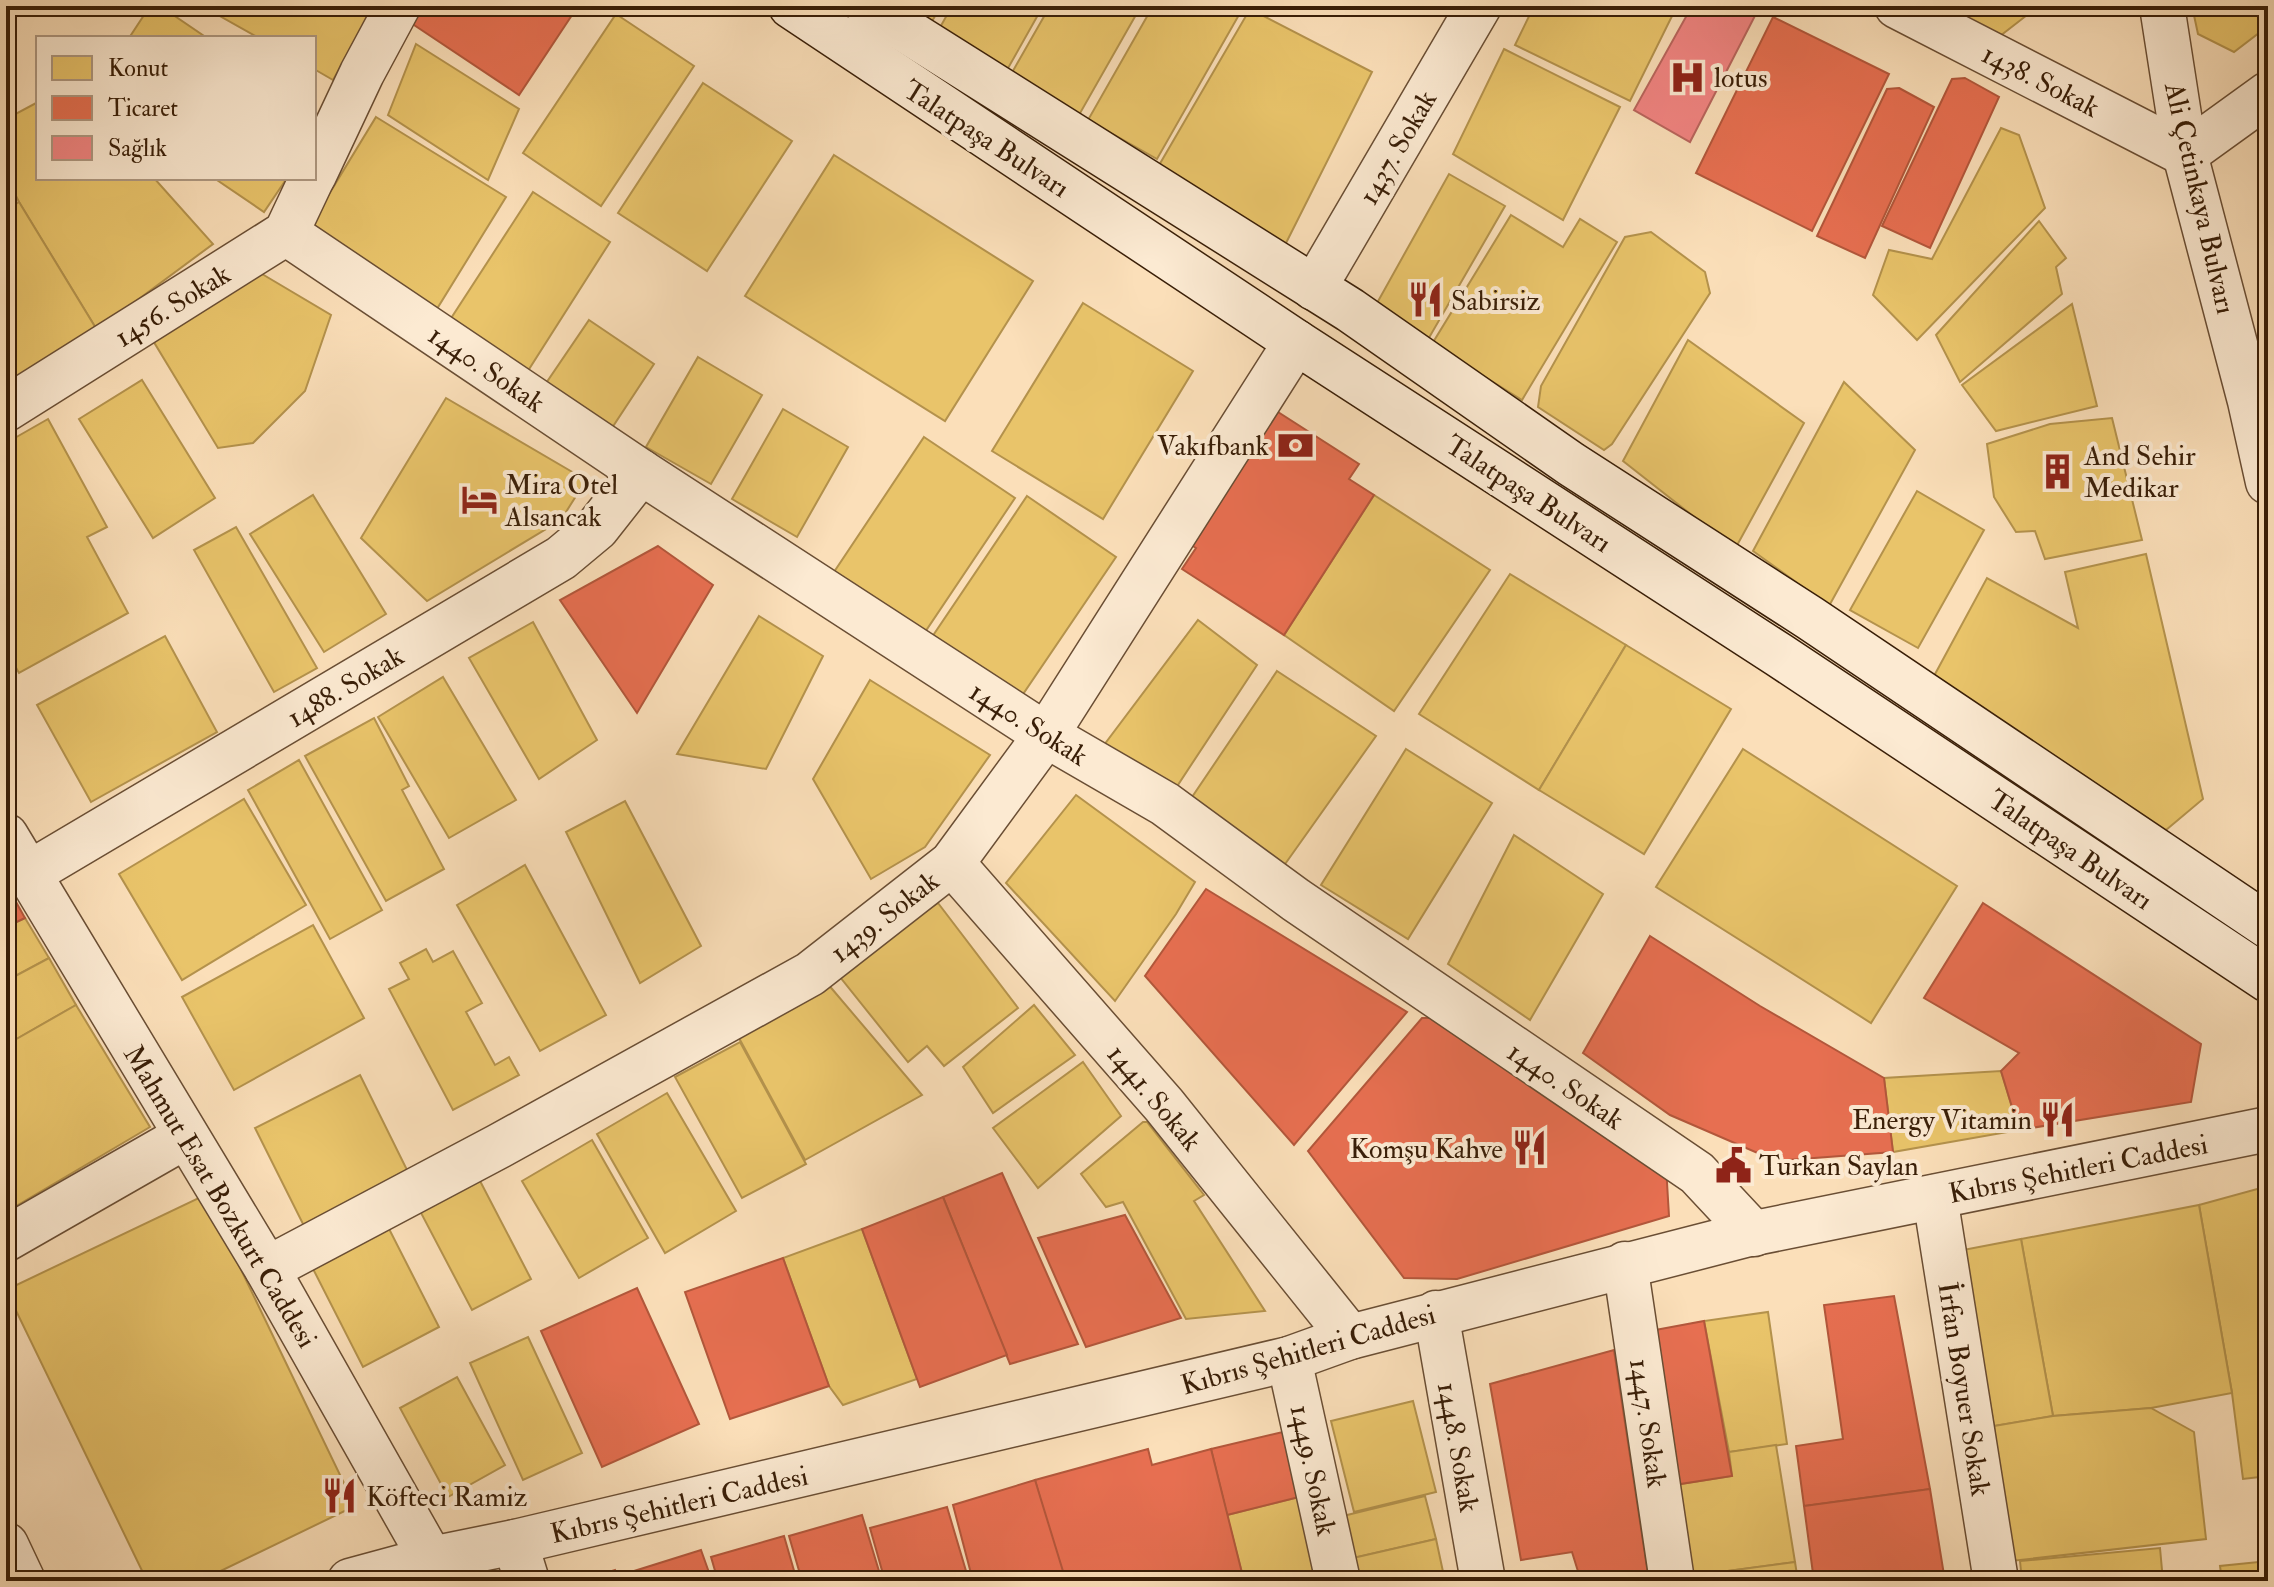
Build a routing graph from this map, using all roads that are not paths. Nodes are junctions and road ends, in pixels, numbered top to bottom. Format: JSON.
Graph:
{"nodes":[{"id":1,"x":398,"y":6,"type":"edge"},
{"id":2,"x":791,"y":6,"type":"edge"},
{"id":3,"x":867,"y":6,"type":"edge"},
{"id":4,"x":1479,"y":6,"type":"edge"},
{"id":5,"x":1897,"y":6,"type":"edge"},
{"id":6,"x":2162,"y":6,"type":"edge"},
{"id":7,"x":2268,"y":94,"type":"edge"},
{"id":8,"x":2185,"y":154,"type":"junction"},
{"id":9,"x":316,"y":170,"type":"edge"},
{"id":10,"x":311,"y":180,"type":"edge"},
{"id":11,"x":286,"y":233,"type":"junction"},
{"id":12,"x":1314,"y":288,"type":"junction"},
{"id":13,"x":1296,"y":342,"type":"junction"},
{"id":14,"x":6,"y":409,"type":"edge"},
{"id":15,"x":641,"y":472,"type":"junction"},
{"id":16,"x":2268,"y":482,"type":"edge"},
{"id":17,"x":1046,"y":735,"type":"junction"},
{"id":18,"x":6,"y":836,"type":"edge"},
{"id":19,"x":952,"y":863,"type":"junction"},
{"id":20,"x":28,"y":874,"type":"junction"},
{"id":21,"x":2268,"y":926,"type":"edge"},
{"id":22,"x":2268,"y":980,"type":"edge"},
{"id":23,"x":2268,"y":1129,"type":"edge"},
{"id":24,"x":186,"y":1136,"type":"junction"},
{"id":25,"x":1935,"y":1197,"type":"junction"},
{"id":26,"x":1754,"y":1234,"type":"junction"},
{"id":27,"x":6,"y":1239,"type":"edge"},
{"id":28,"x":1625,"y":1264,"type":"junction"},
{"id":29,"x":267,"y":1269,"type":"junction"},
{"id":30,"x":1436,"y":1313,"type":"junction"},
{"id":31,"x":1350,"y":1337,"type":"junction"},
{"id":32,"x":1289,"y":1359,"type":"junction"},
{"id":33,"x":6,"y":1545,"type":"edge"},
{"id":34,"x":431,"y":1559,"type":"junction"},
{"id":35,"x":521,"y":1562,"type":"edge"},
{"id":36,"x":23,"y":1581,"type":"edge"},
{"id":37,"x":350,"y":1581,"type":"edge"},
{"id":38,"x":1338,"y":1581,"type":"edge"},
{"id":39,"x":1483,"y":1581,"type":"edge"},
{"id":40,"x":1672,"y":1581,"type":"edge"},
{"id":41,"x":1996,"y":1581,"type":"edge"}],
"edges":[{"from":1,"to":9,"type":"street"},
{"from":2,"to":13,"type":"street","name":"Talatpaşa Bulvarı"},
{"from":3,"to":12,"type":"street","name":"Talatpaşa Bulvarı"},
{"from":4,"to":12,"type":"street","name":"1437. Sokak"},
{"from":5,"to":8,"type":"street","name":"1438. Sokak"},
{"from":6,"to":8,"type":"street","name":"Ali Çetinkaya Bulvarı"},
{"from":7,"to":8,"type":"street"},
{"from":8,"to":16,"type":"street","name":"Ali Çetinkaya Bulvarı"},
{"from":10,"to":11,"type":"street"},
{"from":11,"to":14,"type":"street","name":"1456. Sokak"},
{"from":11,"to":15,"type":"street","name":"1440. Sokak"},
{"from":12,"to":21,"type":"street","name":"Talatpaşa Bulvarı"},
{"from":13,"to":17,"type":"street","name":"1439. Sokak"},
{"from":13,"to":22,"type":"street","name":"Talatpaşa Bulvarı"},
{"from":15,"to":17,"type":"street","name":"1440. Sokak"},
{"from":15,"to":20,"type":"street","name":"1488. Sokak"},
{"from":17,"to":19,"type":"street","name":"1439. Sokak"},
{"from":17,"to":26,"type":"street","name":"1440. Sokak"},
{"from":18,"to":20,"type":"street","name":"Mahmut Esat Bozkurt Caddesi"},
{"from":19,"to":29,"type":"street","name":"1439. Sokak"},
{"from":19,"to":31,"type":"street","name":"1441. Sokak"},
{"from":20,"to":24,"type":"street","name":"Mahmut Esat Bozkurt Caddesi"},
{"from":23,"to":25,"type":"street","name":"Kıbrıs Şehitleri Caddesi"},
{"from":24,"to":27,"type":"street"},
{"from":24,"to":29,"type":"street","name":"Mahmut Esat Bozkurt Caddesi"},
{"from":25,"to":26,"type":"street","name":"Kıbrıs Şehitleri Caddesi"},
{"from":25,"to":41,"type":"street","name":"İrfan Boyuer Sokak"},
{"from":26,"to":28,"type":"street","name":"Kıbrıs Şehitleri Caddesi"},
{"from":28,"to":30,"type":"street","name":"Kıbrıs Şehitleri Caddesi"},
{"from":28,"to":40,"type":"street","name":"1447. Sokak"},
{"from":29,"to":34,"type":"street","name":"Mahmut Esat Bozkurt Caddesi"},
{"from":30,"to":31,"type":"street","name":"Kıbrıs Şehitleri Caddesi"},
{"from":30,"to":39,"type":"street","name":"1448. Sokak"},
{"from":31,"to":32,"type":"street","name":"Kıbrıs Şehitleri Caddesi"},
{"from":32,"to":35,"type":"street","name":"Kıbrıs Şehitleri Caddesi"},
{"from":32,"to":38,"type":"street","name":"1449. Sokak"},
{"from":33,"to":36,"type":"street"},
{"from":34,"to":35,"type":"street","name":"Kıbrıs Şehitleri Caddesi"},
{"from":34,"to":37,"type":"street","name":"Kıbrıs Şehitleri Caddesi"}]}
